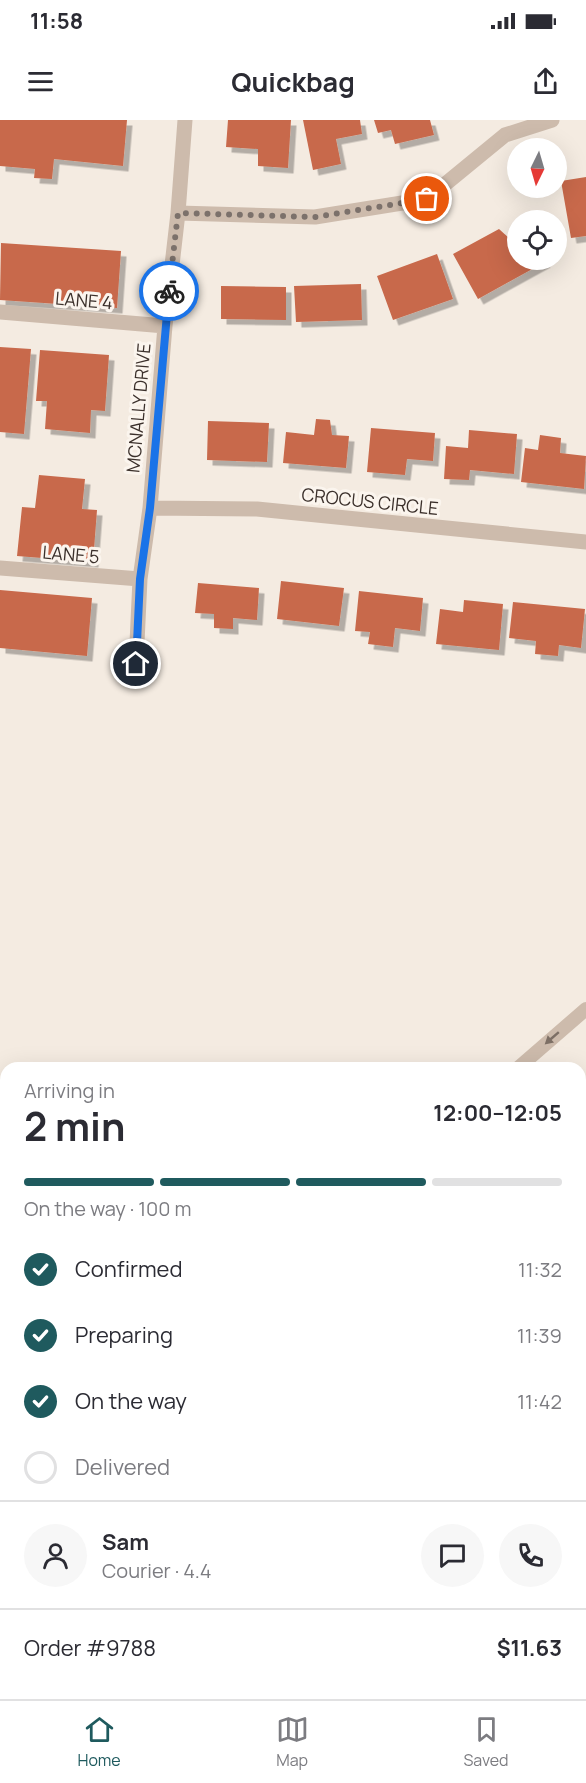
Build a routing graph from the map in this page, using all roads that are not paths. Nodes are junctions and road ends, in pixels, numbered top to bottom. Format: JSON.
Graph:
{"nodes":[{"id":1,"x":185,"y":120,"type":"edge"},
{"id":2,"x":552,"y":120,"type":"edge"},
{"id":3,"x":178,"y":213,"type":"junction"},
{"id":4,"x":0,"y":312,"type":"edge"},
{"id":5,"x":165,"y":326,"type":"junction"},
{"id":6,"x":150,"y":508,"type":"junction"},
{"id":7,"x":586,"y":542,"type":"edge"},
{"id":8,"x":0,"y":568,"type":"edge"},
{"id":9,"x":140,"y":579,"type":"junction"},
{"id":10,"x":136,"y":664,"type":"dead end"},
{"id":11,"x":586,"y":1009,"type":"edge"},
{"id":12,"x":525,"y":1062,"type":"edge"}],
"edges":[{"from":1,"to":3,"type":"street","name":"MCNALLY DRIVE"},
{"from":2,"to":3,"type":"street"},
{"from":3,"to":5,"type":"street","name":"MCNALLY DRIVE"},
{"from":4,"to":5,"type":"street","name":"LANE 4"},
{"from":5,"to":6,"type":"street","name":"MCNALLY DRIVE"},
{"from":6,"to":7,"type":"street","name":"CROCUS CIRCLE"},
{"from":6,"to":9,"type":"street","name":"MCNALLY DRIVE"},
{"from":8,"to":9,"type":"street","name":"LANE 5"},
{"from":9,"to":10,"type":"street","name":"MCNALLY DRIVE"},
{"from":11,"to":12,"type":"lane","one_way":true}]}
